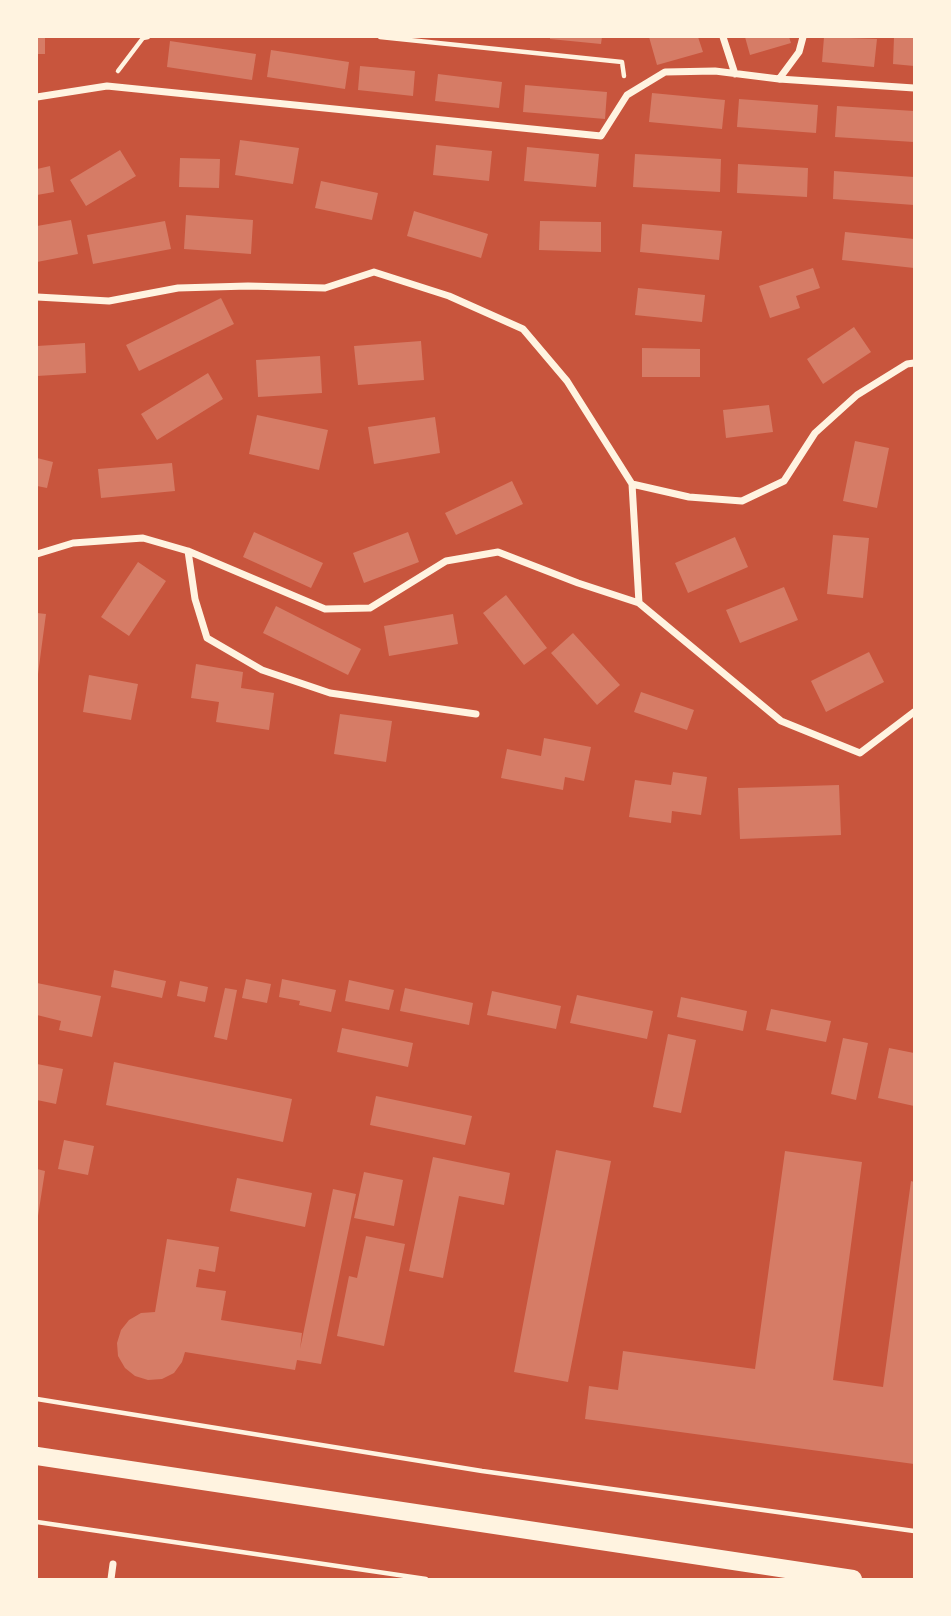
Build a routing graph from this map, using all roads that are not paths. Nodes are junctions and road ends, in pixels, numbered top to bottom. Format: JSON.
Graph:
{"nodes":[{"id":1,"x":723,"y":37,"type":"edge"},
{"id":2,"x":803,"y":37,"type":"edge"},
{"id":3,"x":735,"y":74,"type":"junction"},
{"id":4,"x":779,"y":79,"type":"junction"},
{"id":5,"x":914,"y":88,"type":"edge"},
{"id":6,"x":37,"y":97,"type":"edge"},
{"id":7,"x":37,"y":296,"type":"edge"},
{"id":8,"x":914,"y":363,"type":"edge"},
{"id":9,"x":632,"y":484,"type":"junction"},
{"id":10,"x":188,"y":551,"type":"junction"},
{"id":11,"x":37,"y":554,"type":"edge"},
{"id":12,"x":639,"y":603,"type":"junction"},
{"id":13,"x":914,"y":712,"type":"edge"},
{"id":14,"x":476,"y":715,"type":"dead end"},
{"id":15,"x":37,"y":1456,"type":"edge"},
{"id":16,"x":113,"y":1564,"type":"dead end"},
{"id":17,"x":111,"y":1579,"type":"edge"},
{"id":18,"x":853,"y":1579,"type":"edge"}],
"edges":[{"from":1,"to":3,"type":"street"},
{"from":2,"to":4,"type":"street"},
{"from":3,"to":4,"type":"street"},
{"from":3,"to":6,"type":"street"},
{"from":4,"to":5,"type":"street"},
{"from":7,"to":9,"type":"street"},
{"from":8,"to":9,"type":"street"},
{"from":9,"to":12,"type":"street"},
{"from":10,"to":11,"type":"street"},
{"from":10,"to":12,"type":"street"},
{"from":10,"to":14,"type":"street"},
{"from":12,"to":13,"type":"street"},
{"from":15,"to":18,"type":"main road"},
{"from":16,"to":17,"type":"street"}]}
